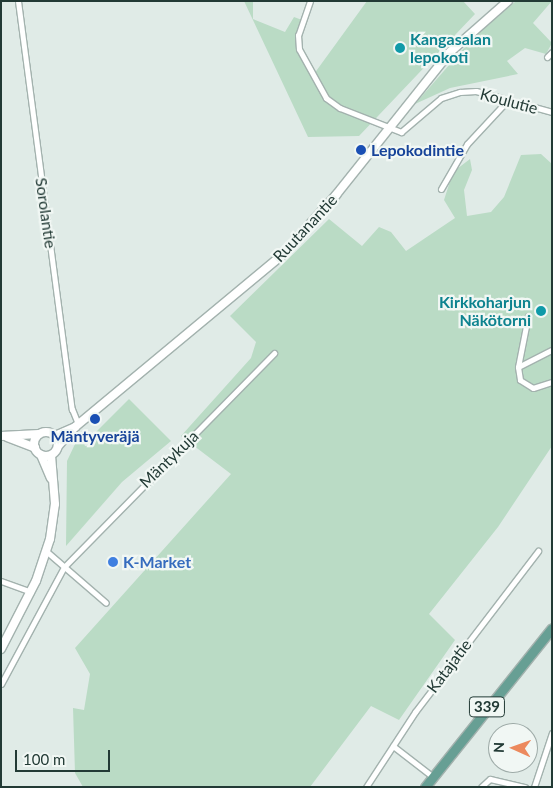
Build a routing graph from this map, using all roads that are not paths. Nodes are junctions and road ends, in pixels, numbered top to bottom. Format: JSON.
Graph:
{"nodes":[{"id":1,"x":18,"y":1,"type":"edge"},
{"id":2,"x":508,"y":1,"type":"edge"},
{"id":3,"x":312,"y":2,"type":"edge"},
{"id":4,"x":507,"y":101,"type":"junction"},
{"id":5,"x":552,"y":112,"type":"edge"},
{"id":6,"x":390,"y":126,"type":"junction"},
{"id":7,"x":441,"y":189,"type":"dead end"},
{"id":8,"x":528,"y":316,"type":"dead end"},
{"id":9,"x":552,"y":350,"type":"edge"},
{"id":10,"x":274,"y":353,"type":"dead end"},
{"id":11,"x":518,"y":367,"type":"junction"},
{"id":12,"x":552,"y":382,"type":"edge"},
{"id":13,"x":77,"y":426,"type":"junction"},
{"id":14,"x":39,"y":434,"type":"junction"},
{"id":15,"x":55,"y":436,"type":"junction"},
{"id":16,"x":3,"y":437,"type":"edge"},
{"id":17,"x":58,"y":446,"type":"junction"},
{"id":18,"x":35,"y":448,"type":"junction"},
{"id":19,"x":41,"y":455,"type":"junction"},
{"id":20,"x":51,"y":455,"type":"junction"},
{"id":21,"x":51,"y":478,"type":"junction"},
{"id":22,"x":46,"y":551,"type":"junction"},
{"id":23,"x":538,"y":551,"type":"dead end"},
{"id":24,"x":64,"y":566,"type":"junction"},
{"id":25,"x":1,"y":581,"type":"edge"},
{"id":26,"x":31,"y":592,"type":"junction"},
{"id":27,"x":106,"y":603,"type":"dead end"},
{"id":28,"x":552,"y":628,"type":"edge"},
{"id":29,"x":1,"y":649,"type":"edge"},
{"id":30,"x":1,"y":684,"type":"edge"},
{"id":31,"x":552,"y":733,"type":"edge"},
{"id":32,"x":393,"y":746,"type":"junction"},
{"id":33,"x":432,"y":776,"type":"junction"},
{"id":34,"x":366,"y":787,"type":"edge"},
{"id":35,"x":425,"y":787,"type":"edge"},
{"id":36,"x":481,"y":787,"type":"edge"},
{"id":37,"x":524,"y":787,"type":"edge"},
{"id":38,"x":534,"y":787,"type":"edge"}],
"edges":[{"from":1,"to":13,"type":"street","name":"Sorolantie"},
{"from":2,"to":6,"type":"main road","name":"Ruutanantie"},
{"from":3,"to":6,"type":"street"},
{"from":4,"to":5,"type":"street","name":"Koulutie"},
{"from":4,"to":6,"type":"street","name":"Koulutie"},
{"from":4,"to":7,"type":"street"},
{"from":6,"to":13,"type":"main road","name":"Ruutanantie"},
{"from":8,"to":11,"type":"street"},
{"from":9,"to":11,"type":"street"},
{"from":10,"to":24,"type":"street","name":"Mäntykuja"},
{"from":11,"to":12,"type":"street"},
{"from":13,"to":15,"type":"main road","name":"Ruutanantie"},
{"from":13,"to":17,"type":"main road","name":"Ruutanantie"},
{"from":14,"to":15,"type":"main road"},
{"from":14,"to":16,"type":"main road"},
{"from":14,"to":18,"type":"main road"},
{"from":15,"to":17,"type":"main road"},
{"from":16,"to":18,"type":"main road"},
{"from":17,"to":20,"type":"main road"},
{"from":18,"to":19,"type":"main road"},
{"from":19,"to":20,"type":"main road"},
{"from":19,"to":21,"type":"main road"},
{"from":20,"to":21,"type":"main road"},
{"from":21,"to":22,"type":"main road"},
{"from":22,"to":24,"type":"street"},
{"from":22,"to":26,"type":"main road"},
{"from":23,"to":32,"type":"street","name":"Katajatie"},
{"from":24,"to":27,"type":"street"},
{"from":24,"to":30,"type":"street","name":"Mäntykuja"},
{"from":25,"to":26,"type":"street"},
{"from":26,"to":29,"type":"main road"},
{"from":28,"to":33,"type":"main road","number":"339"},
{"from":31,"to":38,"type":"street"},
{"from":32,"to":33,"type":"street"},
{"from":32,"to":34,"type":"street","name":"Katajatie"},
{"from":33,"to":35,"type":"main road","number":"339"},
{"from":36,"to":37,"type":"street"}]}
